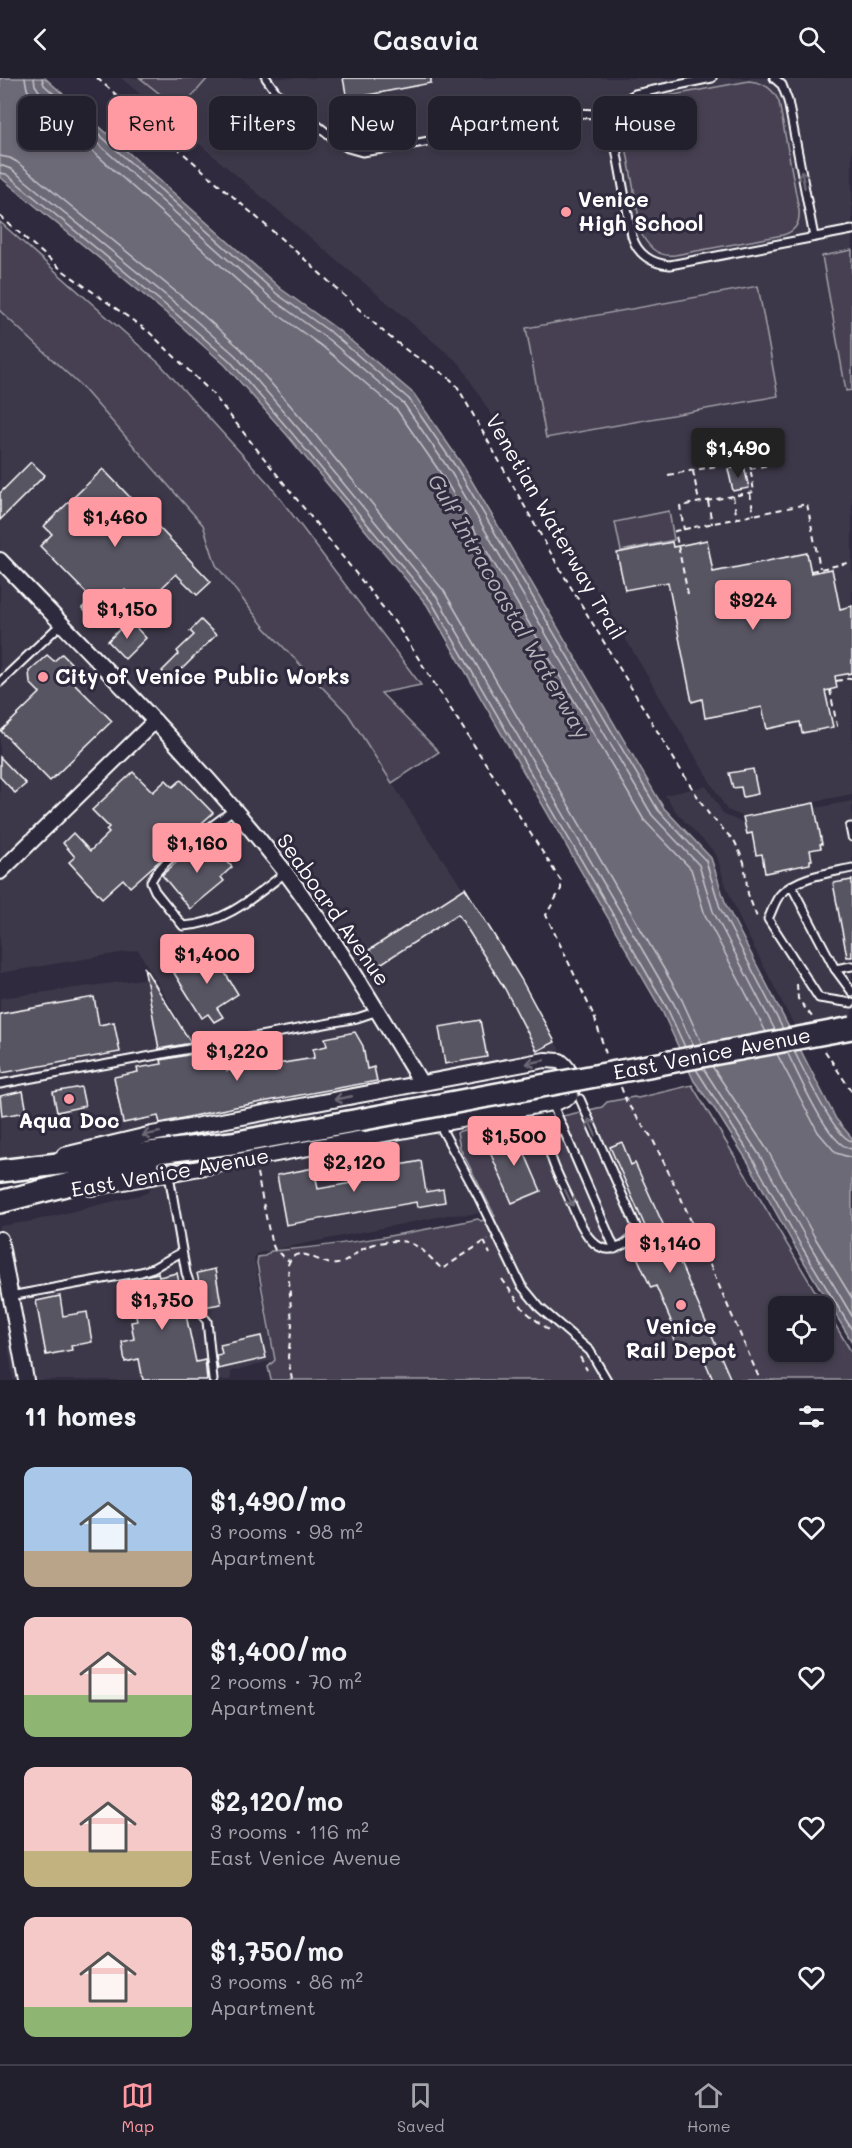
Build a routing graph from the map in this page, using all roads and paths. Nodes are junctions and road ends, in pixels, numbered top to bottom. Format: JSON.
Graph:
{"nodes":[{"id":1,"x":97,"y":78,"type":"edge"},
{"id":2,"x":266,"y":78,"type":"edge"},
{"id":3,"x":712,"y":78,"type":"edge"},
{"id":4,"x":774,"y":78,"type":"edge"},
{"id":5,"x":781,"y":82,"type":"edge"},
{"id":6,"x":632,"y":96,"type":"edge"},
{"id":7,"x":593,"y":114,"type":"edge"},
{"id":8,"x":616,"y":150,"type":"edge"},
{"id":9,"x":0,"y":216,"type":"edge"},
{"id":10,"x":852,"y":230,"type":"edge"},
{"id":11,"x":814,"y":237,"type":"junction"},
{"id":12,"x":772,"y":429,"type":"dead end"},
{"id":13,"x":750,"y":469,"type":"junction"},
{"id":14,"x":693,"y":471,"type":"junction"},
{"id":15,"x":668,"y":476,"type":"dead end"},
{"id":16,"x":750,"y":493,"type":"junction"},
{"id":17,"x":733,"y":496,"type":"junction"},
{"id":18,"x":708,"y":501,"type":"junction"},
{"id":19,"x":699,"y":502,"type":"junction"},
{"id":20,"x":754,"y":515,"type":"junction"},
{"id":21,"x":738,"y":519,"type":"junction"},
{"id":22,"x":712,"y":524,"type":"junction"},
{"id":23,"x":684,"y":530,"type":"junction"},
{"id":24,"x":0,"y":560,"type":"edge"},
{"id":25,"x":852,"y":562,"type":"edge"},
{"id":26,"x":820,"y":568,"type":"junction"},
{"id":27,"x":811,"y":571,"type":"dead end"},
{"id":28,"x":688,"y":594,"type":"dead end"},
{"id":29,"x":61,"y":624,"type":"junction"},
{"id":30,"x":852,"y":678,"type":"edge"},
{"id":31,"x":836,"y":681,"type":"dead end"},
{"id":32,"x":0,"y":682,"type":"edge"},
{"id":33,"x":830,"y":690,"type":"dead end"},
{"id":34,"x":155,"y":721,"type":"junction"},
{"id":35,"x":838,"y":731,"type":"dead end"},
{"id":36,"x":234,"y":809,"type":"junction"},
{"id":37,"x":852,"y":827,"type":"edge"},
{"id":38,"x":852,"y":837,"type":"edge"},
{"id":39,"x":852,"y":868,"type":"edge"},
{"id":40,"x":0,"y":872,"type":"edge"},
{"id":41,"x":285,"y":873,"type":"junction"},
{"id":42,"x":792,"y":887,"type":"junction"},
{"id":43,"x":759,"y":922,"type":"dead end"},
{"id":44,"x":852,"y":966,"type":"edge"},
{"id":45,"x":835,"y":969,"type":"junction"},
{"id":46,"x":796,"y":979,"type":"dead end"},
{"id":47,"x":852,"y":992,"type":"edge"},
{"id":48,"x":852,"y":1003,"type":"edge"},
{"id":49,"x":378,"y":1011,"type":"junction"},
{"id":50,"x":815,"y":1022,"type":"dead end"},
{"id":51,"x":852,"y":1028,"type":"edge"},
{"id":52,"x":823,"y":1047,"type":"dead end"},
{"id":53,"x":608,"y":1062,"type":"dead end"},
{"id":54,"x":619,"y":1083,"type":"dead end"},
{"id":55,"x":0,"y":1084,"type":"edge"},
{"id":56,"x":423,"y":1088,"type":"junction"},
{"id":57,"x":852,"y":1092,"type":"edge"},
{"id":58,"x":580,"y":1099,"type":"dead end"},
{"id":59,"x":552,"y":1103,"type":"junction"},
{"id":60,"x":430,"y":1104,"type":"dead end"},
{"id":61,"x":439,"y":1124,"type":"junction"},
{"id":62,"x":563,"y":1128,"type":"junction"},
{"id":63,"x":232,"y":1143,"type":"junction"},
{"id":64,"x":0,"y":1171,"type":"edge"},
{"id":65,"x":257,"y":1173,"type":"dead end"},
{"id":66,"x":169,"y":1174,"type":"junction"},
{"id":67,"x":0,"y":1202,"type":"edge"},
{"id":68,"x":490,"y":1238,"type":"dead end"},
{"id":69,"x":0,"y":1239,"type":"edge"},
{"id":70,"x":484,"y":1241,"type":"junction"},
{"id":71,"x":615,"y":1249,"type":"junction"},
{"id":72,"x":182,"y":1252,"type":"junction"},
{"id":73,"x":490,"y":1254,"type":"dead end"},
{"id":74,"x":290,"y":1261,"type":"junction"},
{"id":75,"x":502,"y":1279,"type":"dead end"},
{"id":76,"x":5,"y":1297,"type":"edge"},
{"id":77,"x":548,"y":1330,"type":"dead end"},
{"id":78,"x":580,"y":1357,"type":"dead end"},
{"id":79,"x":587,"y":1370,"type":"dead end"},
{"id":80,"x":26,"y":1380,"type":"edge"},
{"id":81,"x":213,"y":1380,"type":"edge"},
{"id":82,"x":292,"y":1380,"type":"edge"},
{"id":83,"x":607,"y":1380,"type":"edge"},
{"id":84,"x":760,"y":1380,"type":"edge"}],
"edges":[{"from":1,"to":43,"type":"path","name":"Venetian Waterway Trail"},
{"from":2,"to":7,"type":"lane"},
{"from":3,"to":6,"type":"lane"},
{"from":4,"to":5,"type":"lane"},
{"from":11,"to":5,"type":"lane","one_way":true},
{"from":8,"to":11,"type":"lane"},
{"from":9,"to":53,"type":"path"},
{"from":10,"to":11,"type":"lane"},
{"from":12,"to":13,"type":"path"},
{"from":13,"to":14,"type":"path"},
{"from":13,"to":16,"type":"path"},
{"from":14,"to":15,"type":"path"},
{"from":14,"to":19,"type":"path"},
{"from":16,"to":17,"type":"path"},
{"from":16,"to":20,"type":"path"},
{"from":17,"to":18,"type":"path"},
{"from":17,"to":21,"type":"path"},
{"from":18,"to":19,"type":"path"},
{"from":18,"to":22,"type":"path"},
{"from":19,"to":23,"type":"path"},
{"from":20,"to":21,"type":"path"},
{"from":20,"to":26,"type":"path"},
{"from":21,"to":22,"type":"path"},
{"from":22,"to":23,"type":"path"},
{"from":23,"to":28,"type":"path"},
{"from":24,"to":29,"type":"street","name":"Seaboard Avenue"},
{"from":25,"to":26,"type":"path"},
{"from":26,"to":27,"type":"path"},
{"from":29,"to":32,"type":"lane"},
{"from":29,"to":34,"type":"street","name":"Seaboard Avenue"},
{"from":30,"to":31,"type":"path"},
{"from":33,"to":35,"type":"path"},
{"from":34,"to":36,"type":"street","name":"Seaboard Avenue"},
{"from":34,"to":40,"type":"street"},
{"from":36,"to":41,"type":"street","name":"Seaboard Avenue"},
{"from":36,"to":41,"type":"lane"},
{"from":37,"to":38,"type":"lane"},
{"from":39,"to":42,"type":"lane"},
{"from":41,"to":49,"type":"street","name":"Seaboard Avenue"},
{"from":42,"to":45,"type":"lane"},
{"from":42,"to":48,"type":"lane"},
{"from":44,"to":45,"type":"lane"},
{"from":45,"to":47,"type":"lane"},
{"from":46,"to":50,"type":"path"},
{"from":49,"to":55,"type":"lane"},
{"from":49,"to":56,"type":"street","name":"Seaboard Avenue"},
{"from":51,"to":63,"type":"main road","name":"East Venice Avenue","bridge":true},
{"from":52,"to":57,"type":"path"},
{"from":54,"to":84,"type":"path"},
{"from":59,"to":56,"type":"street","name":"East Venice Avenue","one_way":true},
{"from":56,"to":64,"type":"street","name":"East Venice Avenue","one_way":true},
{"from":71,"to":58,"type":"lane","one_way":true},
{"from":59,"to":61,"type":"street","name":"East Venice Avenue"},
{"from":59,"to":62,"type":"lane"},
{"from":60,"to":61,"type":"lane"},
{"from":61,"to":66,"type":"street","name":"East Venice Avenue"},
{"from":61,"to":83,"type":"lane"},
{"from":62,"to":71,"type":"lane"},
{"from":62,"to":71,"type":"lane","one_way":true},
{"from":63,"to":64,"type":"main road","name":"East Venice Avenue"},
{"from":63,"to":67,"type":"main road","name":"East Venice Avenue"},
{"from":65,"to":74,"type":"path"},
{"from":66,"to":67,"type":"street","name":"East Venice Avenue"},
{"from":66,"to":72,"type":"lane"},
{"from":68,"to":70,"type":"path"},
{"from":69,"to":76,"type":"street"},
{"from":70,"to":73,"type":"path"},
{"from":70,"to":74,"type":"path"},
{"from":72,"to":76,"type":"lane"},
{"from":72,"to":81,"type":"lane"},
{"from":74,"to":82,"type":"path"},
{"from":75,"to":77,"type":"path"},
{"from":76,"to":80,"type":"street"},
{"from":78,"to":79,"type":"path"}]}
